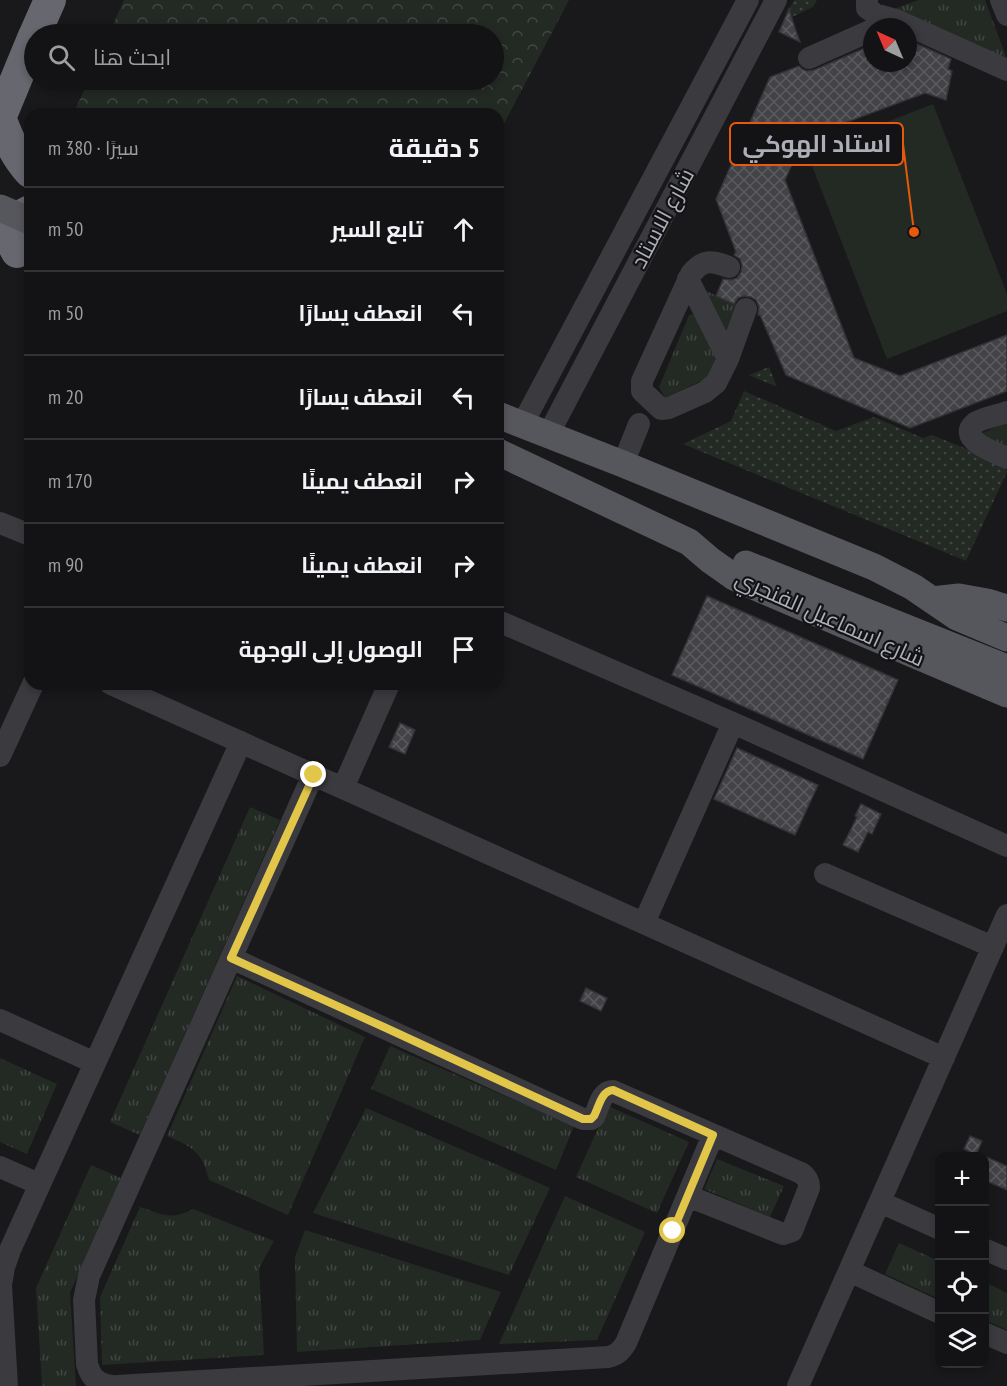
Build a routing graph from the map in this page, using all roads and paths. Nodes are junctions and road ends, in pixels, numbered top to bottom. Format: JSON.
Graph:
{"nodes":[{"id":1,"x":50,"y":0,"type":"edge"},
{"id":2,"x":748,"y":0,"type":"edge"},
{"id":3,"x":776,"y":0,"type":"edge"},
{"id":4,"x":867,"y":0,"type":"edge"},
{"id":5,"x":1001,"y":0,"type":"edge"},
{"id":6,"x":1007,"y":15,"type":"edge"},
{"id":7,"x":881,"y":18,"type":"edge"},
{"id":8,"x":40,"y":24,"type":"edge"},
{"id":9,"x":863,"y":34,"type":"edge"},
{"id":10,"x":917,"y":34,"type":"edge"},
{"id":11,"x":808,"y":57,"type":"dead end"},
{"id":12,"x":24,"y":61,"type":"edge"},
{"id":13,"x":1007,"y":70,"type":"edge"},
{"id":14,"x":0,"y":118,"type":"edge"},
{"id":15,"x":24,"y":165,"type":"edge"},
{"id":16,"x":0,"y":208,"type":"edge"},
{"id":17,"x":24,"y":213,"type":"edge"},
{"id":18,"x":24,"y":218,"type":"edge"},
{"id":19,"x":0,"y":226,"type":"edge"},
{"id":20,"x":19,"y":249,"type":"edge"},
{"id":21,"x":729,"y":267,"type":"dead end"},
{"id":22,"x":688,"y":279,"type":"junction"},
{"id":23,"x":746,"y":309,"type":"dead end"},
{"id":24,"x":728,"y":359,"type":"junction"},
{"id":25,"x":1007,"y":412,"type":"edge"},
{"id":26,"x":643,"y":413,"type":"junction"},
{"id":27,"x":510,"y":420,"type":"edge"},
{"id":28,"x":548,"y":435,"type":"junction"},
{"id":29,"x":1007,"y":458,"type":"edge"},
{"id":30,"x":504,"y":460,"type":"edge"},
{"id":31,"x":623,"y":464,"type":"junction"},
{"id":32,"x":0,"y":523,"type":"edge"},
{"id":33,"x":24,"y":533,"type":"edge"},
{"id":34,"x":689,"y":542,"type":"junction"},
{"id":35,"x":932,"y":600,"type":"junction"},
{"id":36,"x":1007,"y":608,"type":"edge"},
{"id":37,"x":504,"y":624,"type":"edge"},
{"id":38,"x":1007,"y":638,"type":"edge"},
{"id":39,"x":1007,"y":668,"type":"edge"},
{"id":40,"x":30,"y":690,"type":"edge"},
{"id":41,"x":132,"y":690,"type":"edge"},
{"id":42,"x":386,"y":690,"type":"edge"},
{"id":43,"x":1007,"y":694,"type":"edge"},
{"id":44,"x":733,"y":723,"type":"junction"},
{"id":45,"x":241,"y":742,"type":"junction"},
{"id":46,"x":0,"y":756,"type":"edge"},
{"id":47,"x":314,"y":775,"type":"junction"},
{"id":48,"x":343,"y":788,"type":"junction"},
{"id":49,"x":1007,"y":846,"type":"edge"},
{"id":50,"x":825,"y":874,"type":"dead end"},
{"id":51,"x":1007,"y":915,"type":"edge"},
{"id":52,"x":644,"y":923,"type":"junction"},
{"id":53,"x":993,"y":947,"type":"junction"},
{"id":54,"x":231,"y":958,"type":"junction"},
{"id":55,"x":0,"y":1020,"type":"edge"},
{"id":56,"x":944,"y":1058,"type":"junction"},
{"id":57,"x":94,"y":1063,"type":"junction"},
{"id":58,"x":713,"y":1135,"type":"junction"},
{"id":59,"x":0,"y":1167,"type":"edge"},
{"id":60,"x":39,"y":1184,"type":"junction"},
{"id":61,"x":688,"y":1196,"type":"junction"},
{"id":62,"x":880,"y":1202,"type":"junction"},
{"id":63,"x":935,"y":1226,"type":"edge"},
{"id":64,"x":989,"y":1251,"type":"edge"},
{"id":65,"x":1007,"y":1259,"type":"edge"},
{"id":66,"x":849,"y":1272,"type":"junction"},
{"id":67,"x":935,"y":1311,"type":"edge"},
{"id":68,"x":989,"y":1335,"type":"edge"},
{"id":69,"x":1007,"y":1343,"type":"edge"},
{"id":70,"x":4,"y":1378,"type":"edge"},
{"id":71,"x":114,"y":1386,"type":"edge"},
{"id":72,"x":798,"y":1386,"type":"edge"}],
"edges":[{"from":1,"to":8,"type":"highway"},
{"from":2,"to":27,"type":"street","name":"شارع الاستاد"},
{"from":3,"to":28,"type":"street","name":"شارع الاستاد"},
{"from":4,"to":7,"type":"street"},
{"from":5,"to":6,"type":"street"},
{"from":9,"to":11,"type":"street"},
{"from":10,"to":13,"type":"street"},
{"from":12,"to":14,"type":"highway"},
{"from":14,"to":15,"type":"highway"},
{"from":16,"to":18,"type":"main road","bridge":true},
{"from":17,"to":20,"type":"highway"},
{"from":19,"to":20,"type":"main road"},
{"from":21,"to":22,"type":"street"},
{"from":22,"to":24,"type":"street"},
{"from":22,"to":26,"type":"street"},
{"from":23,"to":24,"type":"street"},
{"from":24,"to":26,"type":"street"},
{"from":25,"to":29,"type":"street"},
{"from":26,"to":31,"type":"street"},
{"from":27,"to":28,"type":"main road"},
{"from":28,"to":31,"type":"main road"},
{"from":30,"to":34,"type":"main road","name":"شارع اسماعيل الفنجري"},
{"from":31,"to":35,"type":"main road"},
{"from":32,"to":33,"type":"street"},
{"from":34,"to":39,"type":"main road"},
{"from":34,"to":43,"type":"main road","name":"شارع اسماعيل الفنجري"},
{"from":35,"to":36,"type":"main road"},
{"from":35,"to":38,"type":"main road"},
{"from":37,"to":44,"type":"street"},
{"from":40,"to":46,"type":"street"},
{"from":41,"to":45,"type":"street"},
{"from":42,"to":48,"type":"street"},
{"from":44,"to":49,"type":"street"},
{"from":44,"to":52,"type":"street"},
{"from":45,"to":47,"type":"street"},
{"from":45,"to":57,"type":"street"},
{"from":47,"to":48,"type":"street"},
{"from":47,"to":54,"type":"street"},
{"from":48,"to":52,"type":"street"},
{"from":50,"to":53,"type":"street"},
{"from":51,"to":53,"type":"street"},
{"from":52,"to":56,"type":"street"},
{"from":53,"to":56,"type":"street"},
{"from":54,"to":58,"type":"street"},
{"from":54,"to":71,"type":"street"},
{"from":55,"to":57,"type":"street"},
{"from":56,"to":62,"type":"street"},
{"from":57,"to":60,"type":"street"},
{"from":58,"to":61,"type":"street"},
{"from":58,"to":61,"type":"street"},
{"from":59,"to":60,"type":"street"},
{"from":60,"to":70,"type":"street"},
{"from":61,"to":71,"type":"street"},
{"from":62,"to":63,"type":"street"},
{"from":62,"to":66,"type":"street"},
{"from":64,"to":65,"type":"street"},
{"from":66,"to":67,"type":"street"},
{"from":66,"to":72,"type":"street"},
{"from":68,"to":69,"type":"street"}]}
